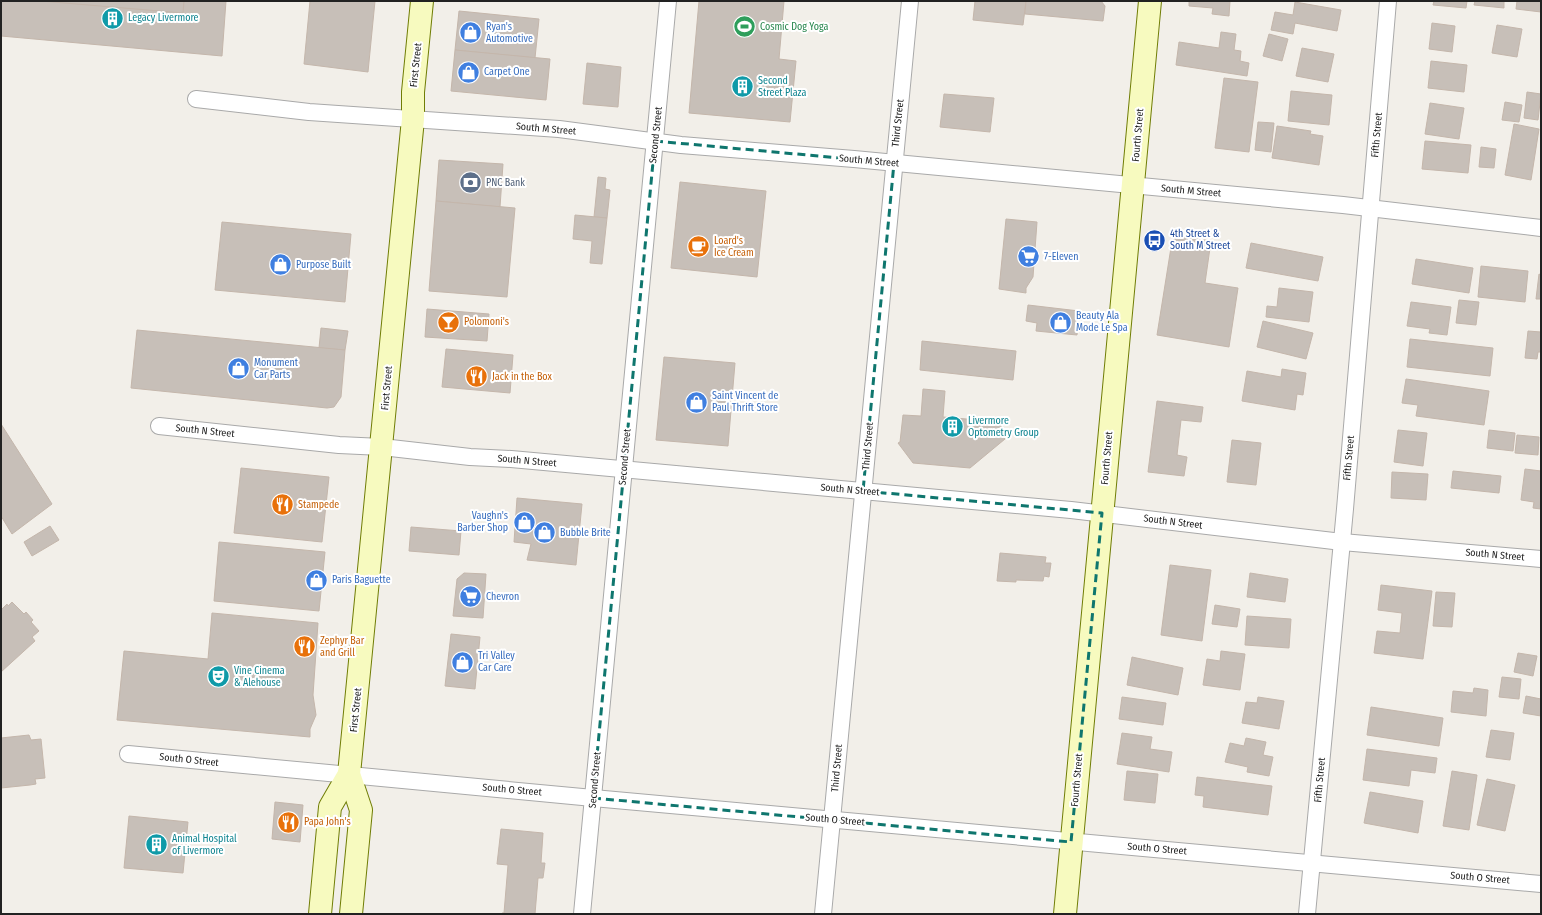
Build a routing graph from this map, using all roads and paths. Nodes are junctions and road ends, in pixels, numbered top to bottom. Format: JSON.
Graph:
{"nodes":[{"id":1,"x":422,"y":1,"type":"edge"},
{"id":2,"x":668,"y":1,"type":"edge"},
{"id":3,"x":910,"y":1,"type":"edge"},
{"id":4,"x":1150,"y":1,"type":"edge"},
{"id":5,"x":1388,"y":1,"type":"edge"},
{"id":6,"x":196,"y":99,"type":"dead end"},
{"id":7,"x":413,"y":119,"type":"junction"},
{"id":8,"x":655,"y":141,"type":"junction"},
{"id":9,"x":894,"y":163,"type":"junction"},
{"id":10,"x":1133,"y":185,"type":"junction"},
{"id":11,"x":1371,"y":208,"type":"junction"},
{"id":12,"x":1541,"y":228,"type":"edge"},
{"id":13,"x":159,"y":426,"type":"dead end"},
{"id":14,"x":382,"y":447,"type":"junction"},
{"id":15,"x":624,"y":470,"type":"junction"},
{"id":16,"x":863,"y":492,"type":"junction"},
{"id":17,"x":1102,"y":514,"type":"junction"},
{"id":18,"x":1342,"y":542,"type":"junction"},
{"id":19,"x":1541,"y":559,"type":"edge"},
{"id":20,"x":128,"y":754,"type":"dead end"},
{"id":21,"x":349,"y":774,"type":"junction"},
{"id":22,"x":593,"y":798,"type":"junction"},
{"id":23,"x":832,"y":820,"type":"junction"},
{"id":24,"x":1071,"y":842,"type":"junction"},
{"id":25,"x":1312,"y":864,"type":"junction"},
{"id":26,"x":1541,"y":884,"type":"edge"},
{"id":27,"x":320,"y":914,"type":"edge"},
{"id":28,"x":351,"y":914,"type":"edge"},
{"id":29,"x":582,"y":914,"type":"edge"},
{"id":30,"x":823,"y":914,"type":"edge"},
{"id":31,"x":1064,"y":914,"type":"edge"},
{"id":32,"x":1307,"y":914,"type":"edge"}],
"edges":[{"from":1,"to":7,"type":"main road","name":"First Street"},
{"from":2,"to":8,"type":"street","name":"Second Street"},
{"from":3,"to":9,"type":"street","name":"Third Street"},
{"from":4,"to":10,"type":"main road","name":"Fourth Street"},
{"from":5,"to":11,"type":"street","name":"Fifth Street"},
{"from":6,"to":7,"type":"street","name":"South M Street"},
{"from":7,"to":8,"type":"street","name":"South M Street"},
{"from":7,"to":14,"type":"main road","name":"First Street"},
{"from":8,"to":9,"type":"street","name":"South M Street"},
{"from":8,"to":15,"type":"street","name":"Second Street"},
{"from":9,"to":10,"type":"street","name":"South M Street"},
{"from":9,"to":16,"type":"street","name":"Third Street"},
{"from":10,"to":11,"type":"street","name":"South M Street"},
{"from":10,"to":17,"type":"main road","name":"Fourth Street"},
{"from":11,"to":12,"type":"street","name":"South M Street"},
{"from":11,"to":18,"type":"street","name":"Fifth Street"},
{"from":13,"to":14,"type":"street","name":"South N Street"},
{"from":14,"to":15,"type":"street","name":"South N Street"},
{"from":14,"to":21,"type":"main road","name":"First Street"},
{"from":15,"to":16,"type":"street","name":"South N Street"},
{"from":15,"to":22,"type":"street","name":"Second Street"},
{"from":16,"to":17,"type":"street","name":"South N Street"},
{"from":16,"to":23,"type":"street","name":"Third Street"},
{"from":17,"to":18,"type":"street","name":"South N Street"},
{"from":17,"to":24,"type":"main road","name":"Fourth Street"},
{"from":18,"to":19,"type":"street","name":"South N Street"},
{"from":18,"to":25,"type":"street","name":"Fifth Street"},
{"from":20,"to":21,"type":"street","name":"South O Street"},
{"from":21,"to":22,"type":"street","name":"South O Street"},
{"from":21,"to":27,"type":"main road","name":"First Street"},
{"from":21,"to":28,"type":"main road","name":"First Street"},
{"from":22,"to":23,"type":"street","name":"South O Street"},
{"from":22,"to":29,"type":"street","name":"Second Street"},
{"from":23,"to":24,"type":"street","name":"South O Street"},
{"from":23,"to":30,"type":"street","name":"Third Street"},
{"from":24,"to":25,"type":"street","name":"South O Street"},
{"from":24,"to":31,"type":"main road","name":"Fourth Street"},
{"from":25,"to":26,"type":"street","name":"South O Street"},
{"from":25,"to":32,"type":"street","name":"Fifth Street"}]}
